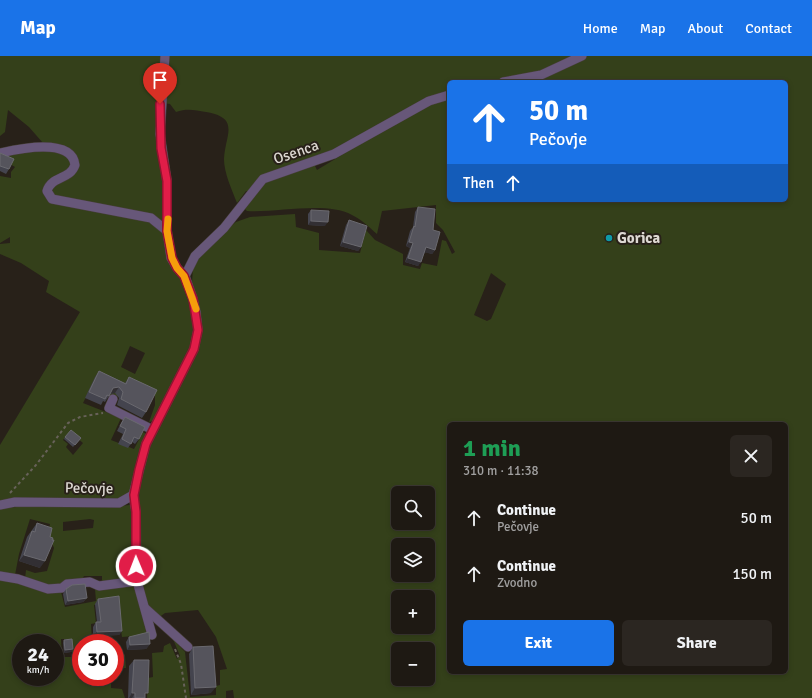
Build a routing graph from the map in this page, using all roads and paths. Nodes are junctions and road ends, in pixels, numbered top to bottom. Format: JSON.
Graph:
{"nodes":[{"id":1,"x":165,"y":56,"type":"edge"},
{"id":2,"x":582,"y":56,"type":"edge"},
{"id":3,"x":515,"y":80,"type":"edge"},
{"id":4,"x":447,"y":96,"type":"edge"},
{"id":5,"x":0,"y":153,"type":"edge"},
{"id":6,"x":167,"y":231,"type":"junction"},
{"id":7,"x":184,"y":276,"type":"junction"},
{"id":8,"x":113,"y":399,"type":"dead end"},
{"id":9,"x":114,"y":411,"type":"junction"},
{"id":10,"x":153,"y":430,"type":"junction"},
{"id":11,"x":134,"y":495,"type":"junction"},
{"id":12,"x":1,"y":505,"type":"edge"},
{"id":13,"x":0,"y":576,"type":"edge"},
{"id":14,"x":137,"y":581,"type":"junction"},
{"id":15,"x":144,"y":606,"type":"junction"},
{"id":16,"x":152,"y":635,"type":"dead end"},
{"id":17,"x":174,"y":647,"type":"dead end"},
{"id":18,"x":188,"y":647,"type":"dead end"},
{"id":19,"x":186,"y":698,"type":"edge"}],
"edges":[{"from":1,"to":6,"type":"street","name":"Pečovje"},
{"from":2,"to":3,"type":"street"},
{"from":4,"to":7,"type":"street","name":"Osenca"},
{"from":5,"to":6,"type":"street"},
{"from":6,"to":7,"type":"street","name":"Pečovje"},
{"from":7,"to":10,"type":"street","name":"Pečovje"},
{"from":8,"to":9,"type":"street"},
{"from":9,"to":10,"type":"street"},
{"from":9,"to":12,"type":"path"},
{"from":10,"to":11,"type":"street","name":"Pečovje"},
{"from":11,"to":12,"type":"street","name":"Pečovje"},
{"from":11,"to":14,"type":"street"},
{"from":13,"to":14,"type":"street"},
{"from":14,"to":15,"type":"street"},
{"from":15,"to":16,"type":"street"},
{"from":15,"to":18,"type":"street"},
{"from":17,"to":19,"type":"path"}]}
